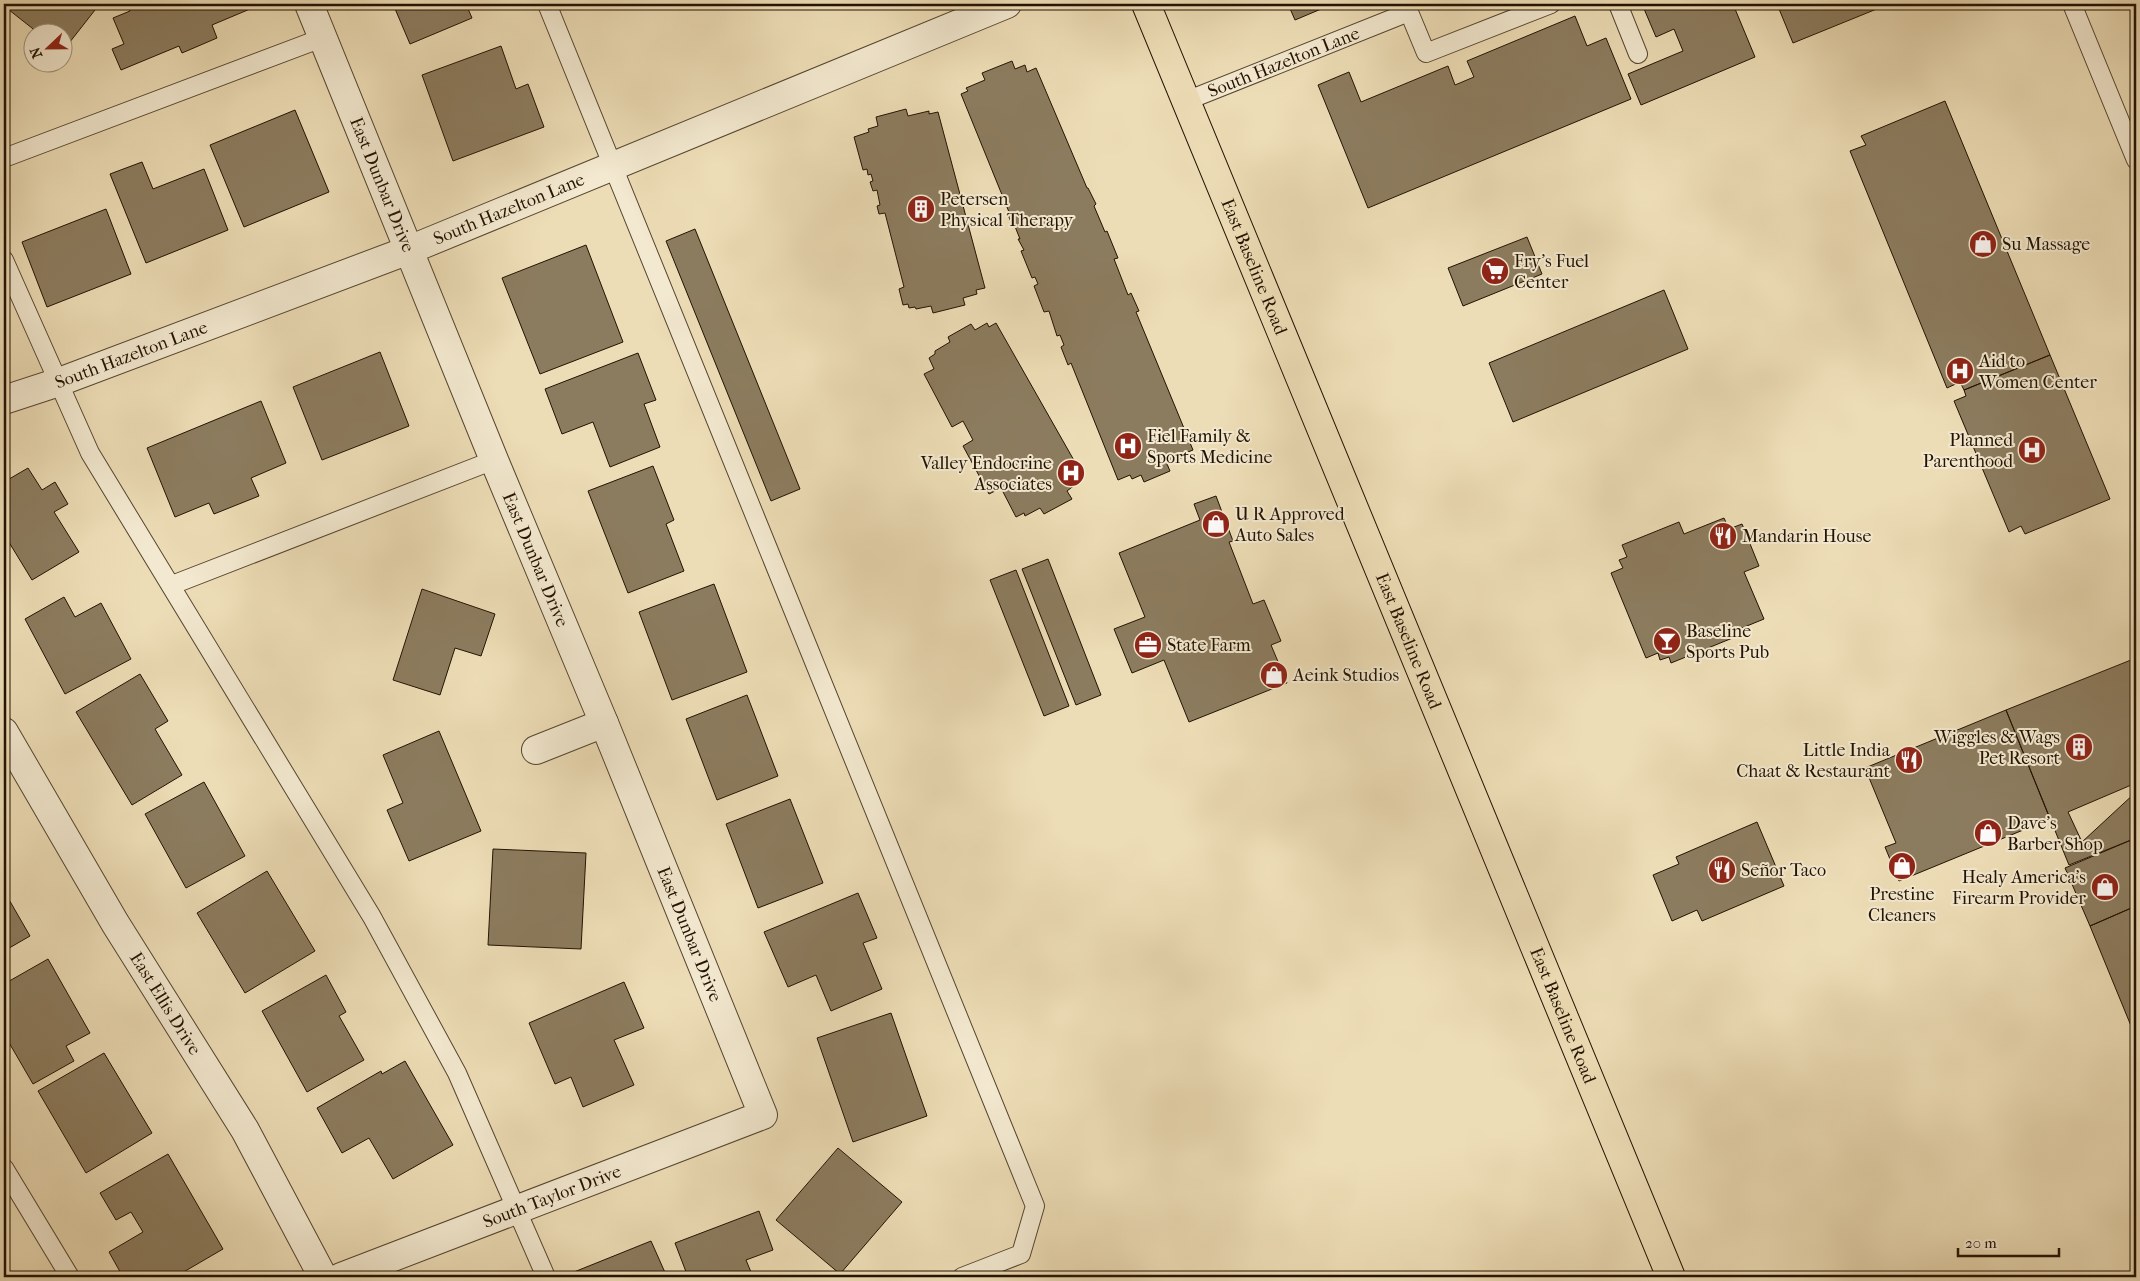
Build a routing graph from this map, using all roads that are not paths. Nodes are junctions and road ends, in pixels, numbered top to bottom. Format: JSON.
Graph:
{"nodes":[{"id":1,"x":309,"y":4,"type":"edge"},
{"id":2,"x":547,"y":4,"type":"edge"},
{"id":3,"x":1007,"y":4,"type":"edge"},
{"id":4,"x":1146,"y":4,"type":"edge"},
{"id":5,"x":1551,"y":4,"type":"edge"},
{"id":6,"x":1618,"y":4,"type":"edge"},
{"id":7,"x":2072,"y":4,"type":"edge"},
{"id":8,"x":1408,"y":8,"type":"edge"},
{"id":9,"x":322,"y":38,"type":"junction"},
{"id":10,"x":1638,"y":54,"type":"dead end"},
{"id":11,"x":1186,"y":101,"type":"junction"},
{"id":12,"x":4,"y":158,"type":"edge"},
{"id":13,"x":2136,"y":160,"type":"edge"},
{"id":14,"x":612,"y":166,"type":"junction"},
{"id":15,"x":410,"y":250,"type":"junction"},
{"id":16,"x":4,"y":260,"type":"edge"},
{"id":17,"x":59,"y":382,"type":"junction"},
{"id":18,"x":4,"y":400,"type":"edge"},
{"id":19,"x":494,"y":460,"type":"junction"},
{"id":20,"x":172,"y":585,"type":"junction"},
{"id":21,"x":604,"y":723,"type":"junction"},
{"id":22,"x":4,"y":732,"type":"edge"},
{"id":23,"x":536,"y":750,"type":"dead end"},
{"id":24,"x":763,"y":1115,"type":"joint"},
{"id":25,"x":4,"y":1168,"type":"edge"},
{"id":26,"x":518,"y":1211,"type":"junction"},
{"id":27,"x":70,"y":1277,"type":"edge"},
{"id":28,"x":323,"y":1277,"type":"edge"},
{"id":29,"x":341,"y":1277,"type":"edge"},
{"id":30,"x":546,"y":1277,"type":"edge"},
{"id":31,"x":962,"y":1277,"type":"edge"},
{"id":32,"x":1671,"y":1277,"type":"edge"}],
"edges":[{"from":1,"to":9,"type":"street","name":"East Dunbar Drive"},
{"from":2,"to":14,"type":"lane"},
{"from":3,"to":14,"type":"street","name":"South Hazelton Lane"},
{"from":4,"to":11,"type":"main road","name":"East Baseline Road"},
{"from":5,"to":8,"type":"lane","name":"South Hazelton Lane"},
{"from":6,"to":10,"type":"lane"},
{"from":7,"to":13,"type":"lane"},
{"from":8,"to":11,"type":"lane","name":"South Hazelton Lane"},
{"from":9,"to":12,"type":"lane"},
{"from":9,"to":15,"type":"street","name":"East Dunbar Drive"},
{"from":11,"to":32,"type":"main road","name":"East Baseline Road"},
{"from":14,"to":15,"type":"street","name":"South Hazelton Lane"},
{"from":14,"to":31,"type":"lane"},
{"from":15,"to":17,"type":"street","name":"South Hazelton Lane"},
{"from":15,"to":19,"type":"street","name":"East Dunbar Drive"},
{"from":16,"to":17,"type":"lane"},
{"from":17,"to":18,"type":"street","name":"South Hazelton Lane"},
{"from":17,"to":20,"type":"lane"},
{"from":19,"to":20,"type":"lane"},
{"from":19,"to":21,"type":"street","name":"East Dunbar Drive"},
{"from":20,"to":26,"type":"lane"},
{"from":21,"to":23,"type":"street"},
{"from":21,"to":24,"type":"street","name":"East Dunbar Drive"},
{"from":22,"to":28,"type":"street","name":"East Ellis Drive"},
{"from":24,"to":26,"type":"street","name":"South Taylor Drive"},
{"from":25,"to":27,"type":"lane"},
{"from":26,"to":29,"type":"street","name":"South Taylor Drive"},
{"from":26,"to":30,"type":"lane"}]}
